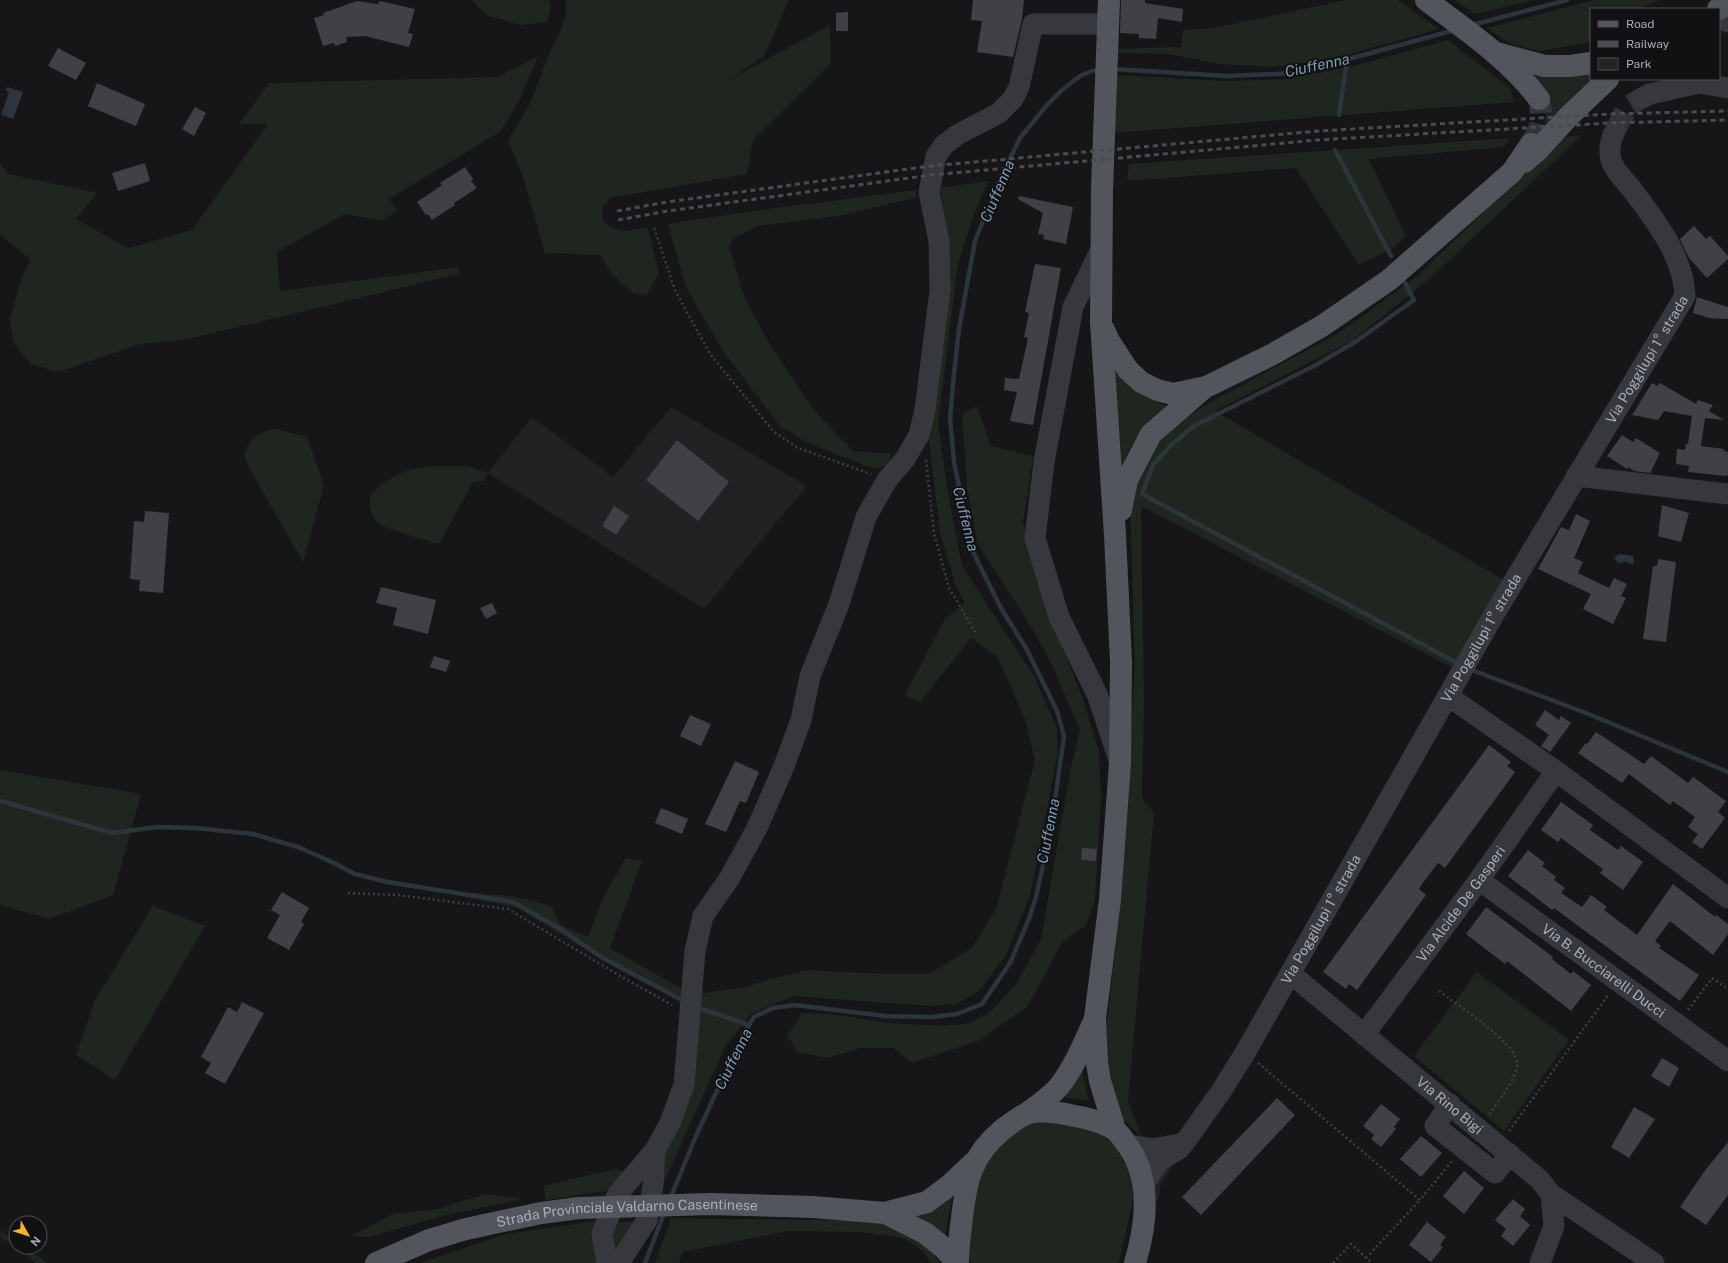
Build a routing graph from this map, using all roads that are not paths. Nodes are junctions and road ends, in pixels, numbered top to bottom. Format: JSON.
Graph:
{"nodes":[{"id":1,"x":1109,"y":0,"type":"edge"},
{"id":2,"x":1426,"y":0,"type":"edge"},
{"id":3,"x":1720,"y":12,"type":"edge"},
{"id":4,"x":1728,"y":22,"type":"edge"},
{"id":5,"x":1108,"y":24,"type":"junction"},
{"id":6,"x":1493,"y":52,"type":"junction"},
{"id":7,"x":1590,"y":62,"type":"edge"},
{"id":8,"x":1607,"y":80,"type":"edge"},
{"id":9,"x":1728,"y":88,"type":"edge"},
{"id":10,"x":1642,"y":98,"type":"tunnel mouth"},
{"id":11,"x":1539,"y":99,"type":"tunnel mouth"},
{"id":12,"x":1615,"y":131,"type":"tunnel mouth"},
{"id":13,"x":1531,"y":144,"type":"tunnel mouth"},
{"id":14,"x":1512,"y":172,"type":"junction"},
{"id":15,"x":1102,"y":247,"type":"junction"},
{"id":16,"x":1101,"y":322,"type":"junction"},
{"id":17,"x":1206,"y":387,"type":"junction"},
{"id":18,"x":1576,"y":476,"type":"junction"},
{"id":19,"x":1728,"y":494,"type":"edge"},
{"id":20,"x":1115,"y":535,"type":"junction"},
{"id":21,"x":1448,"y":696,"type":"junction"},
{"id":22,"x":1120,"y":763,"type":"junction"},
{"id":23,"x":1556,"y":772,"type":"junction"},
{"id":24,"x":1479,"y":880,"type":"junction"},
{"id":25,"x":1728,"y":898,"type":"edge"},
{"id":26,"x":1291,"y":974,"type":"junction"},
{"id":27,"x":1095,"y":1018,"type":"junction"},
{"id":28,"x":1364,"y":1035,"type":"junction"},
{"id":29,"x":1728,"y":1061,"type":"edge"},
{"id":30,"x":1450,"y":1104,"type":"junction"},
{"id":31,"x":1026,"y":1114,"type":"junction"},
{"id":32,"x":1121,"y":1138,"type":"junction"},
{"id":33,"x":1185,"y":1142,"type":"junction"},
{"id":34,"x":1504,"y":1149,"type":"junction"},
{"id":35,"x":655,"y":1150,"type":"junction"},
{"id":36,"x":975,"y":1161,"type":"junction"},
{"id":37,"x":1144,"y":1184,"type":"junction"},
{"id":38,"x":1551,"y":1194,"type":"junction"},
{"id":39,"x":885,"y":1213,"type":"junction"},
{"id":40,"x":1140,"y":1259,"type":"edge"},
{"id":41,"x":376,"y":1263,"type":"edge"},
{"id":42,"x":607,"y":1263,"type":"edge"},
{"id":43,"x":618,"y":1263,"type":"edge"},
{"id":44,"x":958,"y":1263,"type":"edge"},
{"id":45,"x":1540,"y":1263,"type":"edge"},
{"id":46,"x":1654,"y":1263,"type":"edge"}],
"edges":[{"from":1,"to":5,"type":"main road"},
{"from":2,"to":6,"type":"main road"},
{"from":3,"to":4,"type":"street"},
{"from":5,"to":15,"type":"main road"},
{"from":5,"to":35,"type":"street"},
{"from":6,"to":7,"type":"main road"},
{"from":6,"to":11,"type":"main road"},
{"from":8,"to":14,"type":"main road"},
{"from":9,"to":10,"type":"street"},
{"from":12,"to":18,"type":"street","name":"Via Poggilupi 1° strada"},
{"from":13,"to":14,"type":"main road"},
{"from":14,"to":17,"type":"main road"},
{"from":15,"to":16,"type":"main road"},
{"from":15,"to":22,"type":"street"},
{"from":16,"to":17,"type":"main road"},
{"from":16,"to":20,"type":"main road"},
{"from":17,"to":20,"type":"main road"},
{"from":18,"to":19,"type":"street"},
{"from":18,"to":21,"type":"street","name":"Via Poggilupi 1° strada"},
{"from":20,"to":22,"type":"main road"},
{"from":21,"to":23,"type":"street"},
{"from":21,"to":26,"type":"street","name":"Via Poggilupi 1° strada"},
{"from":22,"to":27,"type":"main road"},
{"from":23,"to":24,"type":"street","name":"Via Alcide De Gasperi"},
{"from":23,"to":25,"type":"street"},
{"from":24,"to":28,"type":"street","name":"Via Alcide De Gasperi"},
{"from":24,"to":29,"type":"street","name":"Via B. Bucciarelli Ducci"},
{"from":26,"to":28,"type":"street","name":"Via Rino Bigi"},
{"from":26,"to":33,"type":"street","name":"Via Poggilupi 1° strada"},
{"from":27,"to":31,"type":"main road"},
{"from":27,"to":32,"type":"main road"},
{"from":28,"to":30,"type":"street","name":"Via Rino Bigi"},
{"from":30,"to":34,"type":"street","name":"Via Rino Bigi"},
{"from":30,"to":34,"type":"street"},
{"from":31,"to":32,"type":"main road"},
{"from":31,"to":36,"type":"main road"},
{"from":32,"to":33,"type":"street"},
{"from":32,"to":37,"type":"main road"},
{"from":33,"to":37,"type":"street","name":"Via Poggilupi 1° strada"},
{"from":34,"to":38,"type":"street","name":"Via Rino Bigi"},
{"from":35,"to":42,"type":"street"},
{"from":35,"to":43,"type":"street"},
{"from":36,"to":39,"type":"main road","name":"Strada Provinciale Valdarno Casentinese"},
{"from":36,"to":44,"type":"main road"},
{"from":37,"to":40,"type":"main road"},
{"from":38,"to":45,"type":"street"},
{"from":38,"to":46,"type":"street","name":"Via Rino Bigi"},
{"from":39,"to":41,"type":"main road","name":"Strada Provinciale Valdarno Casentinese"},
{"from":39,"to":44,"type":"main road","name":"Strada Provinciale Valdarno Casentinese"}]}
